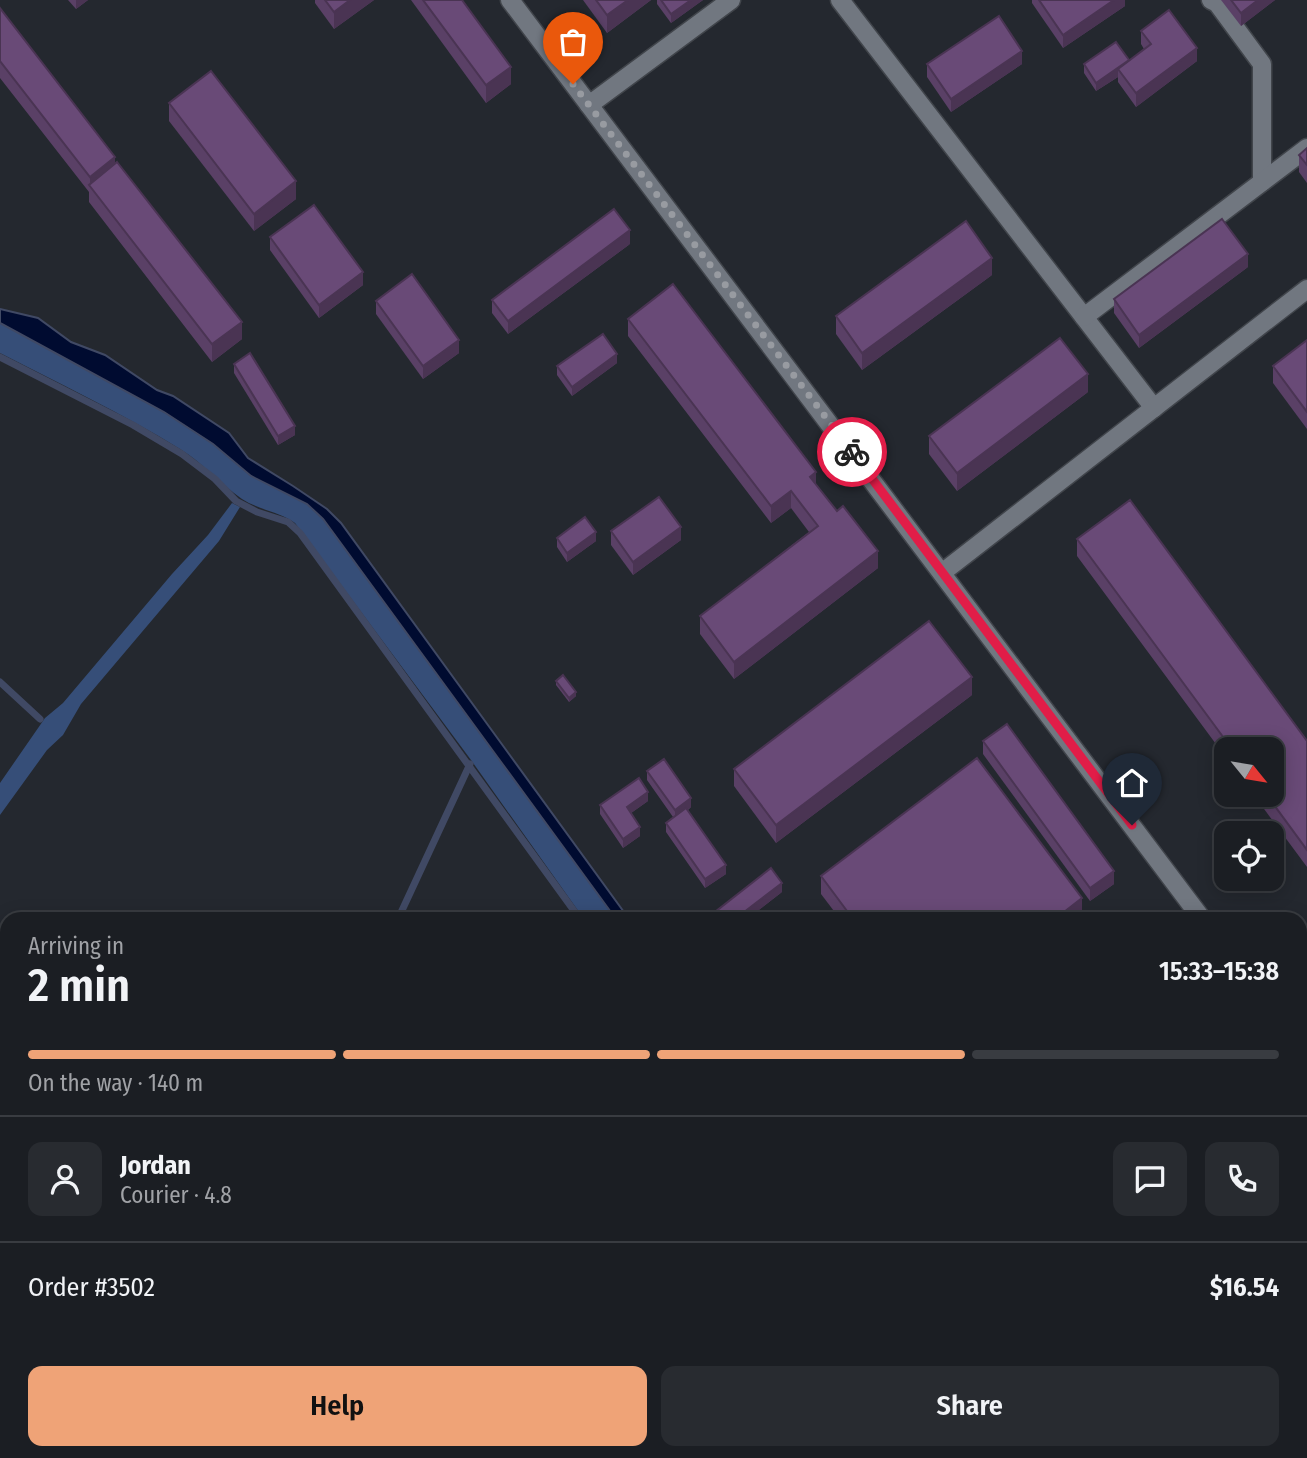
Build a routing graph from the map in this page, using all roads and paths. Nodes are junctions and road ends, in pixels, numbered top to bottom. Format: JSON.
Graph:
{"nodes":[{"id":1,"x":510,"y":0,"type":"edge"},
{"id":2,"x":731,"y":0,"type":"edge"},
{"id":3,"x":840,"y":0,"type":"edge"},
{"id":4,"x":1210,"y":0,"type":"edge"},
{"id":5,"x":589,"y":104,"type":"junction"},
{"id":6,"x":1307,"y":148,"type":"edge"},
{"id":7,"x":1262,"y":182,"type":"junction"},
{"id":8,"x":1307,"y":289,"type":"edge"},
{"id":9,"x":1084,"y":317,"type":"junction"},
{"id":10,"x":1154,"y":408,"type":"junction"},
{"id":11,"x":943,"y":572,"type":"junction"},
{"id":12,"x":1197,"y":912,"type":"edge"}],
"edges":[{"from":1,"to":5,"type":"street"},
{"from":2,"to":5,"type":"street"},
{"from":3,"to":9,"type":"street"},
{"from":4,"to":7,"type":"street"},
{"from":5,"to":11,"type":"street"},
{"from":6,"to":7,"type":"street"},
{"from":7,"to":9,"type":"street"},
{"from":8,"to":10,"type":"street"},
{"from":9,"to":10,"type":"street"},
{"from":10,"to":11,"type":"street"},
{"from":11,"to":12,"type":"street"}]}
